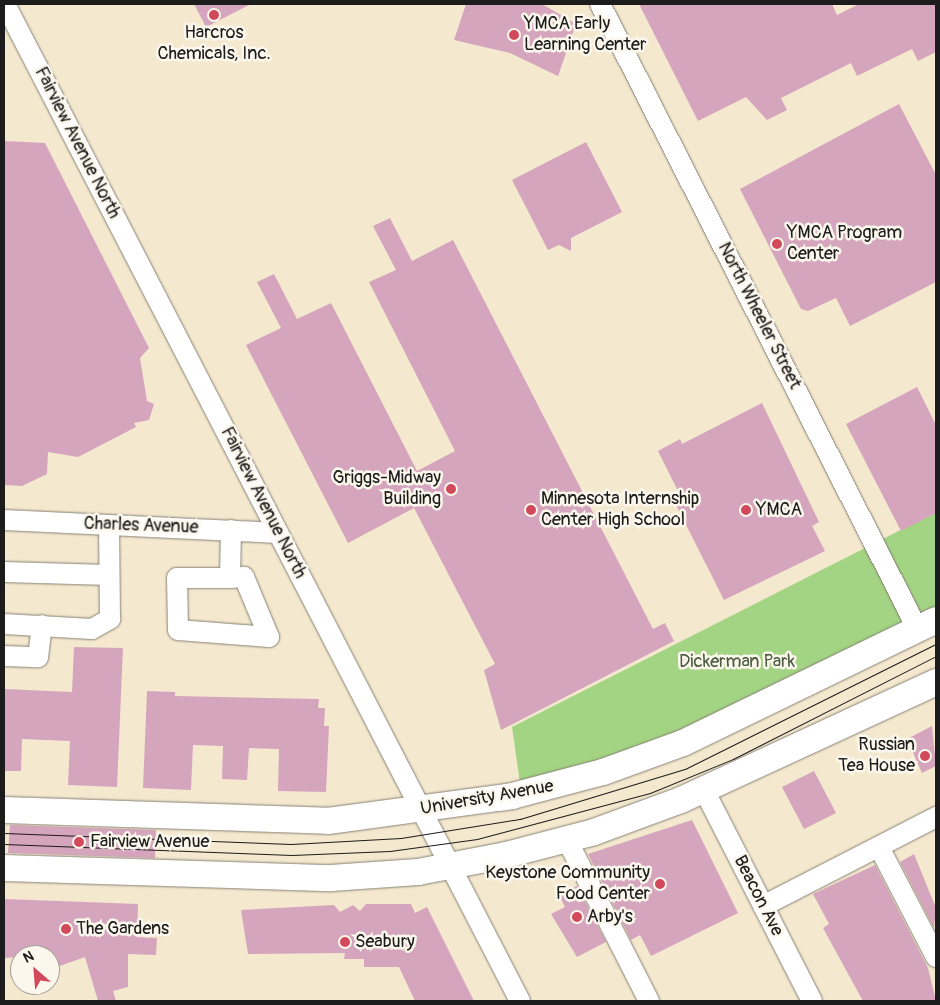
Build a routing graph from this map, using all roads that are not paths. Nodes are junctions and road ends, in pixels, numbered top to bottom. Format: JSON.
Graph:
{"nodes":[{"id":1,"x":5,"y":4,"type":"edge"},
{"id":2,"x":600,"y":4,"type":"edge"},
{"id":3,"x":4,"y":520,"type":"edge"},
{"id":4,"x":109,"y":525,"type":"junction"},
{"id":5,"x":231,"y":530,"type":"junction"},
{"id":6,"x":278,"y":533,"type":"junction"},
{"id":7,"x":4,"y":572,"type":"edge"},
{"id":8,"x":110,"y":575,"type":"junction"},
{"id":9,"x":230,"y":578,"type":"junction"},
{"id":10,"x":4,"y":624,"type":"edge"},
{"id":11,"x":927,"y":624,"type":"edge"},
{"id":12,"x":42,"y":625,"type":"junction"},
{"id":13,"x":4,"y":656,"type":"edge"},
{"id":14,"x":936,"y":682,"type":"edge"},
{"id":15,"x":704,"y":790,"type":"junction"},
{"id":16,"x":4,"y":810,"type":"edge"},
{"id":17,"x":425,"y":810,"type":"junction"},
{"id":18,"x":936,"y":817,"type":"edge"},
{"id":19,"x":567,"y":840,"type":"junction"},
{"id":20,"x":879,"y":847,"type":"junction"},
{"id":21,"x":450,"y":865,"type":"junction"},
{"id":22,"x":4,"y":868,"type":"edge"},
{"id":23,"x":763,"y":906,"type":"junction"},
{"id":24,"x":936,"y":957,"type":"edge"},
{"id":25,"x":520,"y":1001,"type":"edge"},
{"id":26,"x":649,"y":1001,"type":"edge"},
{"id":27,"x":812,"y":1001,"type":"edge"}],
"edges":[{"from":1,"to":6,"type":"street","name":"Fairview Avenue North"},
{"from":2,"to":11,"type":"street","name":"North Wheeler Street"},
{"from":3,"to":4,"type":"street","name":"Charles Avenue"},
{"from":4,"to":5,"type":"street","name":"Charles Avenue"},
{"from":4,"to":8,"type":"street"},
{"from":5,"to":6,"type":"street","name":"Charles Avenue"},
{"from":5,"to":9,"type":"street"},
{"from":6,"to":17,"type":"street","name":"Fairview Avenue North"},
{"from":7,"to":8,"type":"street"},
{"from":8,"to":12,"type":"street"},
{"from":9,"to":9,"type":"street"},
{"from":10,"to":12,"type":"street"},
{"from":11,"to":17,"type":"main road","name":"University Avenue"},
{"from":12,"to":13,"type":"street"},
{"from":14,"to":15,"type":"main road"},
{"from":15,"to":19,"type":"main road"},
{"from":15,"to":23,"type":"street","name":"Beacon Ave"},
{"from":16,"to":17,"type":"main road","name":"University Avenue"},
{"from":17,"to":21,"type":"street","name":"Fairview Avenue North"},
{"from":18,"to":20,"type":"street"},
{"from":19,"to":21,"type":"main road"},
{"from":19,"to":26,"type":"street"},
{"from":20,"to":23,"type":"street"},
{"from":20,"to":24,"type":"street"},
{"from":21,"to":22,"type":"main road"},
{"from":21,"to":25,"type":"street","name":"Fairview Avenue North"},
{"from":23,"to":27,"type":"street","name":"Beacon Ave"}]}
